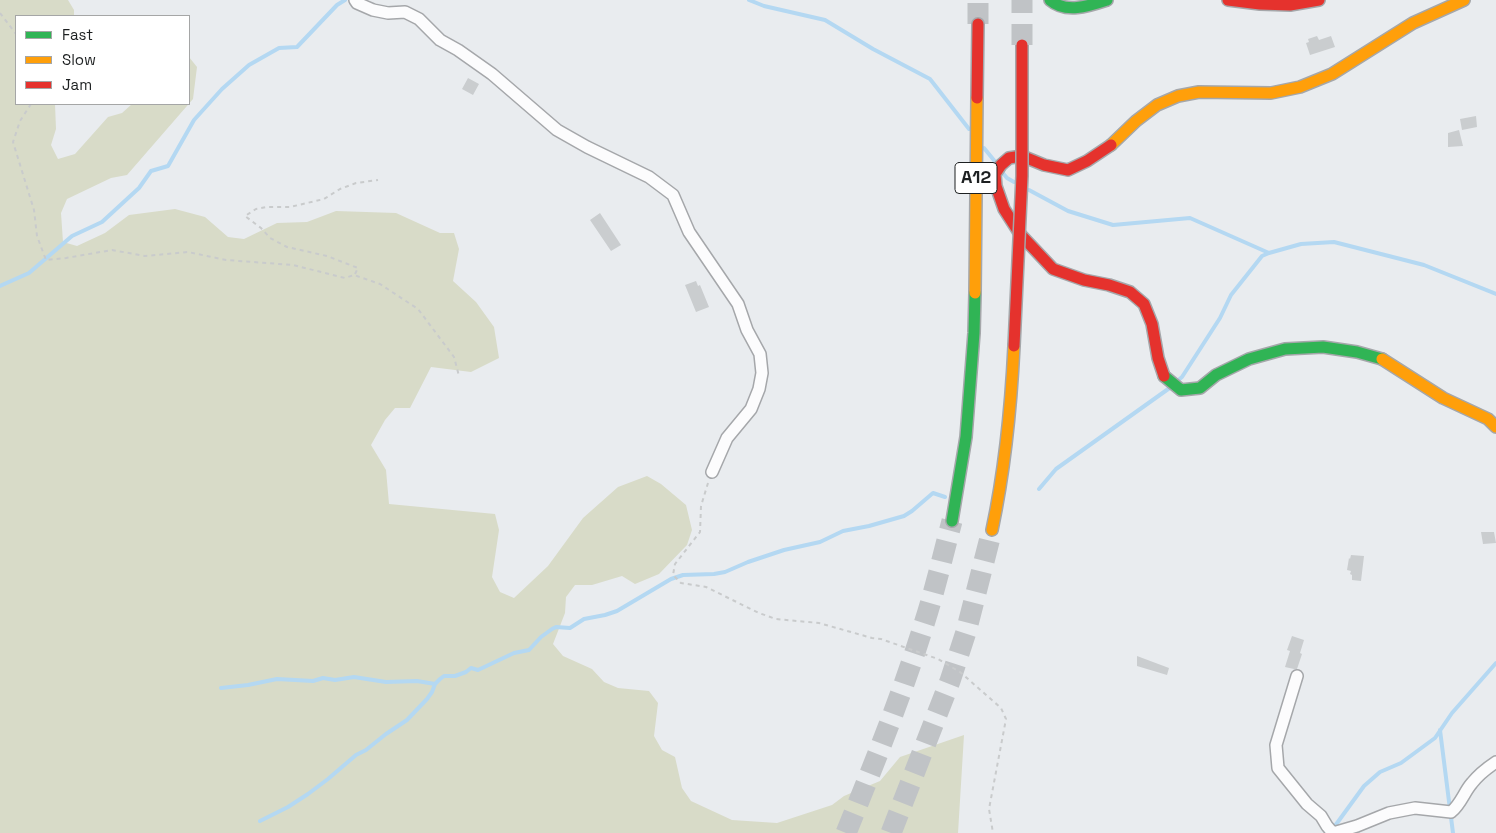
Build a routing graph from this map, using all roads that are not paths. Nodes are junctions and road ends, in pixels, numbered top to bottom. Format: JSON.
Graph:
{"nodes":[{"id":1,"x":1050,"y":0,"type":"edge"},
{"id":2,"x":1107,"y":0,"type":"edge"},
{"id":3,"x":1228,"y":0,"type":"edge"},
{"id":4,"x":1319,"y":0,"type":"edge"},
{"id":5,"x":1464,"y":0,"type":"edge"},
{"id":6,"x":356,"y":2,"type":"edge"},
{"id":7,"x":978,"y":24,"type":"tunnel mouth"},
{"id":8,"x":1022,"y":45,"type":"tunnel mouth"},
{"id":9,"x":1496,"y":427,"type":"edge"},
{"id":10,"x":712,"y":472,"type":"road end"},
{"id":11,"x":952,"y":521,"type":"tunnel mouth"},
{"id":12,"x":992,"y":530,"type":"tunnel mouth"},
{"id":13,"x":1297,"y":676,"type":"dead end"},
{"id":14,"x":1496,"y":762,"type":"edge"}],
"edges":[{"from":1,"to":2,"type":"main road"},
{"from":3,"to":4,"type":"main road"},
{"from":5,"to":9,"type":"main road"},
{"from":6,"to":10,"type":"street"},
{"from":7,"to":11,"type":"main road","number":"A12"},
{"from":8,"to":12,"type":"main road","number":"A12","bridge":true},
{"from":13,"to":14,"type":"street"}]}
